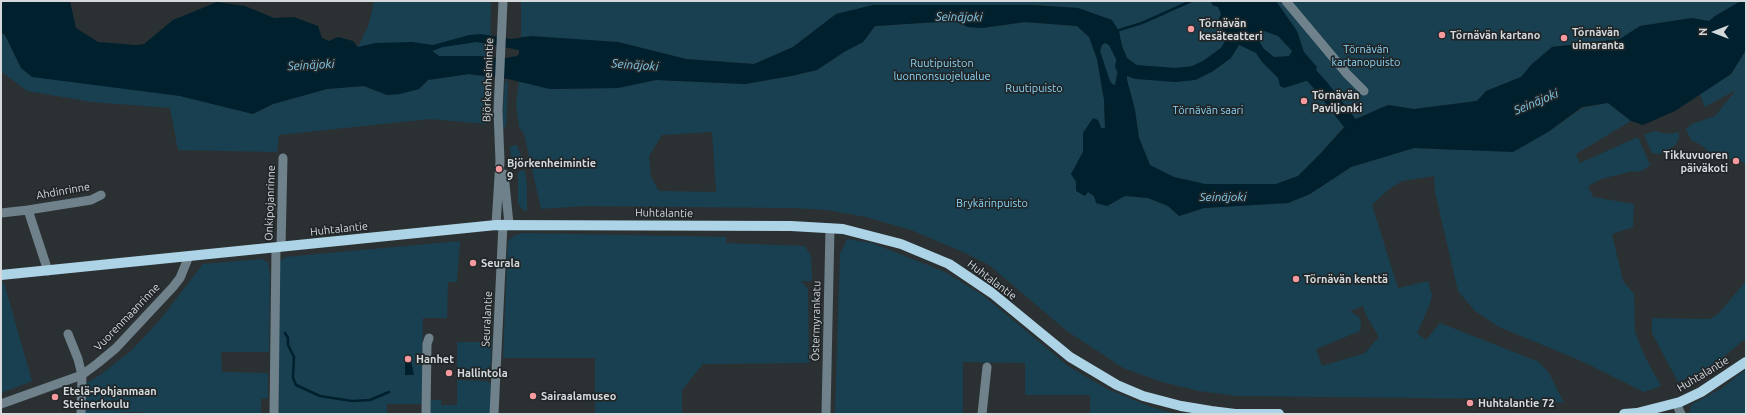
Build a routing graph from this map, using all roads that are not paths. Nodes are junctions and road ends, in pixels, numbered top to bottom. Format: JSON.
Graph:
{"nodes":[{"id":1,"x":503,"y":1,"type":"edge"},
{"id":2,"x":1286,"y":1,"type":"edge"},
{"id":3,"x":1364,"y":91,"type":"dead end"},
{"id":4,"x":284,"y":158,"type":"dead end"},
{"id":5,"x":500,"y":161,"type":"junction"},
{"id":6,"x":101,"y":195,"type":"dead end"},
{"id":7,"x":28,"y":210,"type":"junction"},
{"id":8,"x":1,"y":213,"type":"edge"},
{"id":9,"x":503,"y":224,"type":"junction"},
{"id":10,"x":830,"y":228,"type":"junction"},
{"id":11,"x":278,"y":248,"type":"junction"},
{"id":12,"x":189,"y":256,"type":"junction"},
{"id":13,"x":48,"y":271,"type":"junction"},
{"id":14,"x":1,"y":275,"type":"edge"},
{"id":15,"x":68,"y":334,"type":"dead end"},
{"id":16,"x":429,"y":338,"type":"dead end"},
{"id":17,"x":1746,"y":362,"type":"edge"},
{"id":18,"x":987,"y":367,"type":"dead end"},
{"id":19,"x":82,"y":375,"type":"junction"},
{"id":20,"x":1676,"y":403,"type":"junction"},
{"id":21,"x":1,"y":404,"type":"edge"},
{"id":22,"x":81,"y":414,"type":"edge"},
{"id":23,"x":274,"y":414,"type":"edge"},
{"id":24,"x":426,"y":414,"type":"edge"},
{"id":25,"x":494,"y":414,"type":"edge"},
{"id":26,"x":826,"y":414,"type":"edge"},
{"id":27,"x":982,"y":414,"type":"edge"},
{"id":28,"x":1279,"y":414,"type":"edge"},
{"id":29,"x":1624,"y":414,"type":"edge"},
{"id":30,"x":1681,"y":414,"type":"edge"}],
"edges":[{"from":1,"to":5,"type":"street","name":"Björkenheimintie"},
{"from":2,"to":3,"type":"street"},
{"from":4,"to":11,"type":"street","name":"Onkipojanrinne"},
{"from":5,"to":9,"type":"street","name":"Björkenheimintie"},
{"from":5,"to":9,"type":"street","name":"Björkenheimintie"},
{"from":6,"to":7,"type":"street","name":"Ahdinrinne"},
{"from":7,"to":8,"type":"street","name":"Ahdinrinne"},
{"from":7,"to":13,"type":"street"},
{"from":9,"to":10,"type":"main road","name":"Huhtalantie"},
{"from":9,"to":11,"type":"main road","name":"Huhtalantie"},
{"from":9,"to":25,"type":"street","name":"Seuralantie"},
{"from":10,"to":26,"type":"street","name":"Östermyrankatu"},
{"from":10,"to":28,"type":"main road","name":"Huhtalantie"},
{"from":11,"to":12,"type":"main road","name":"Huhtalantie"},
{"from":11,"to":23,"type":"street","name":"Onkipojanrinne"},
{"from":12,"to":13,"type":"main road","name":"Huhtalantie"},
{"from":12,"to":19,"type":"street","name":"Vuorenmaanrinne"},
{"from":13,"to":14,"type":"main road","name":"Huhtalantie"},
{"from":15,"to":19,"type":"street"},
{"from":16,"to":24,"type":"street"},
{"from":17,"to":20,"type":"main road","name":"Huhtalantie"},
{"from":18,"to":27,"type":"street"},
{"from":19,"to":21,"type":"street","name":"Vuorenmaanrinne"},
{"from":19,"to":22,"type":"street"},
{"from":20,"to":29,"type":"main road","name":"Huhtalantie"},
{"from":20,"to":30,"type":"street"}]}
